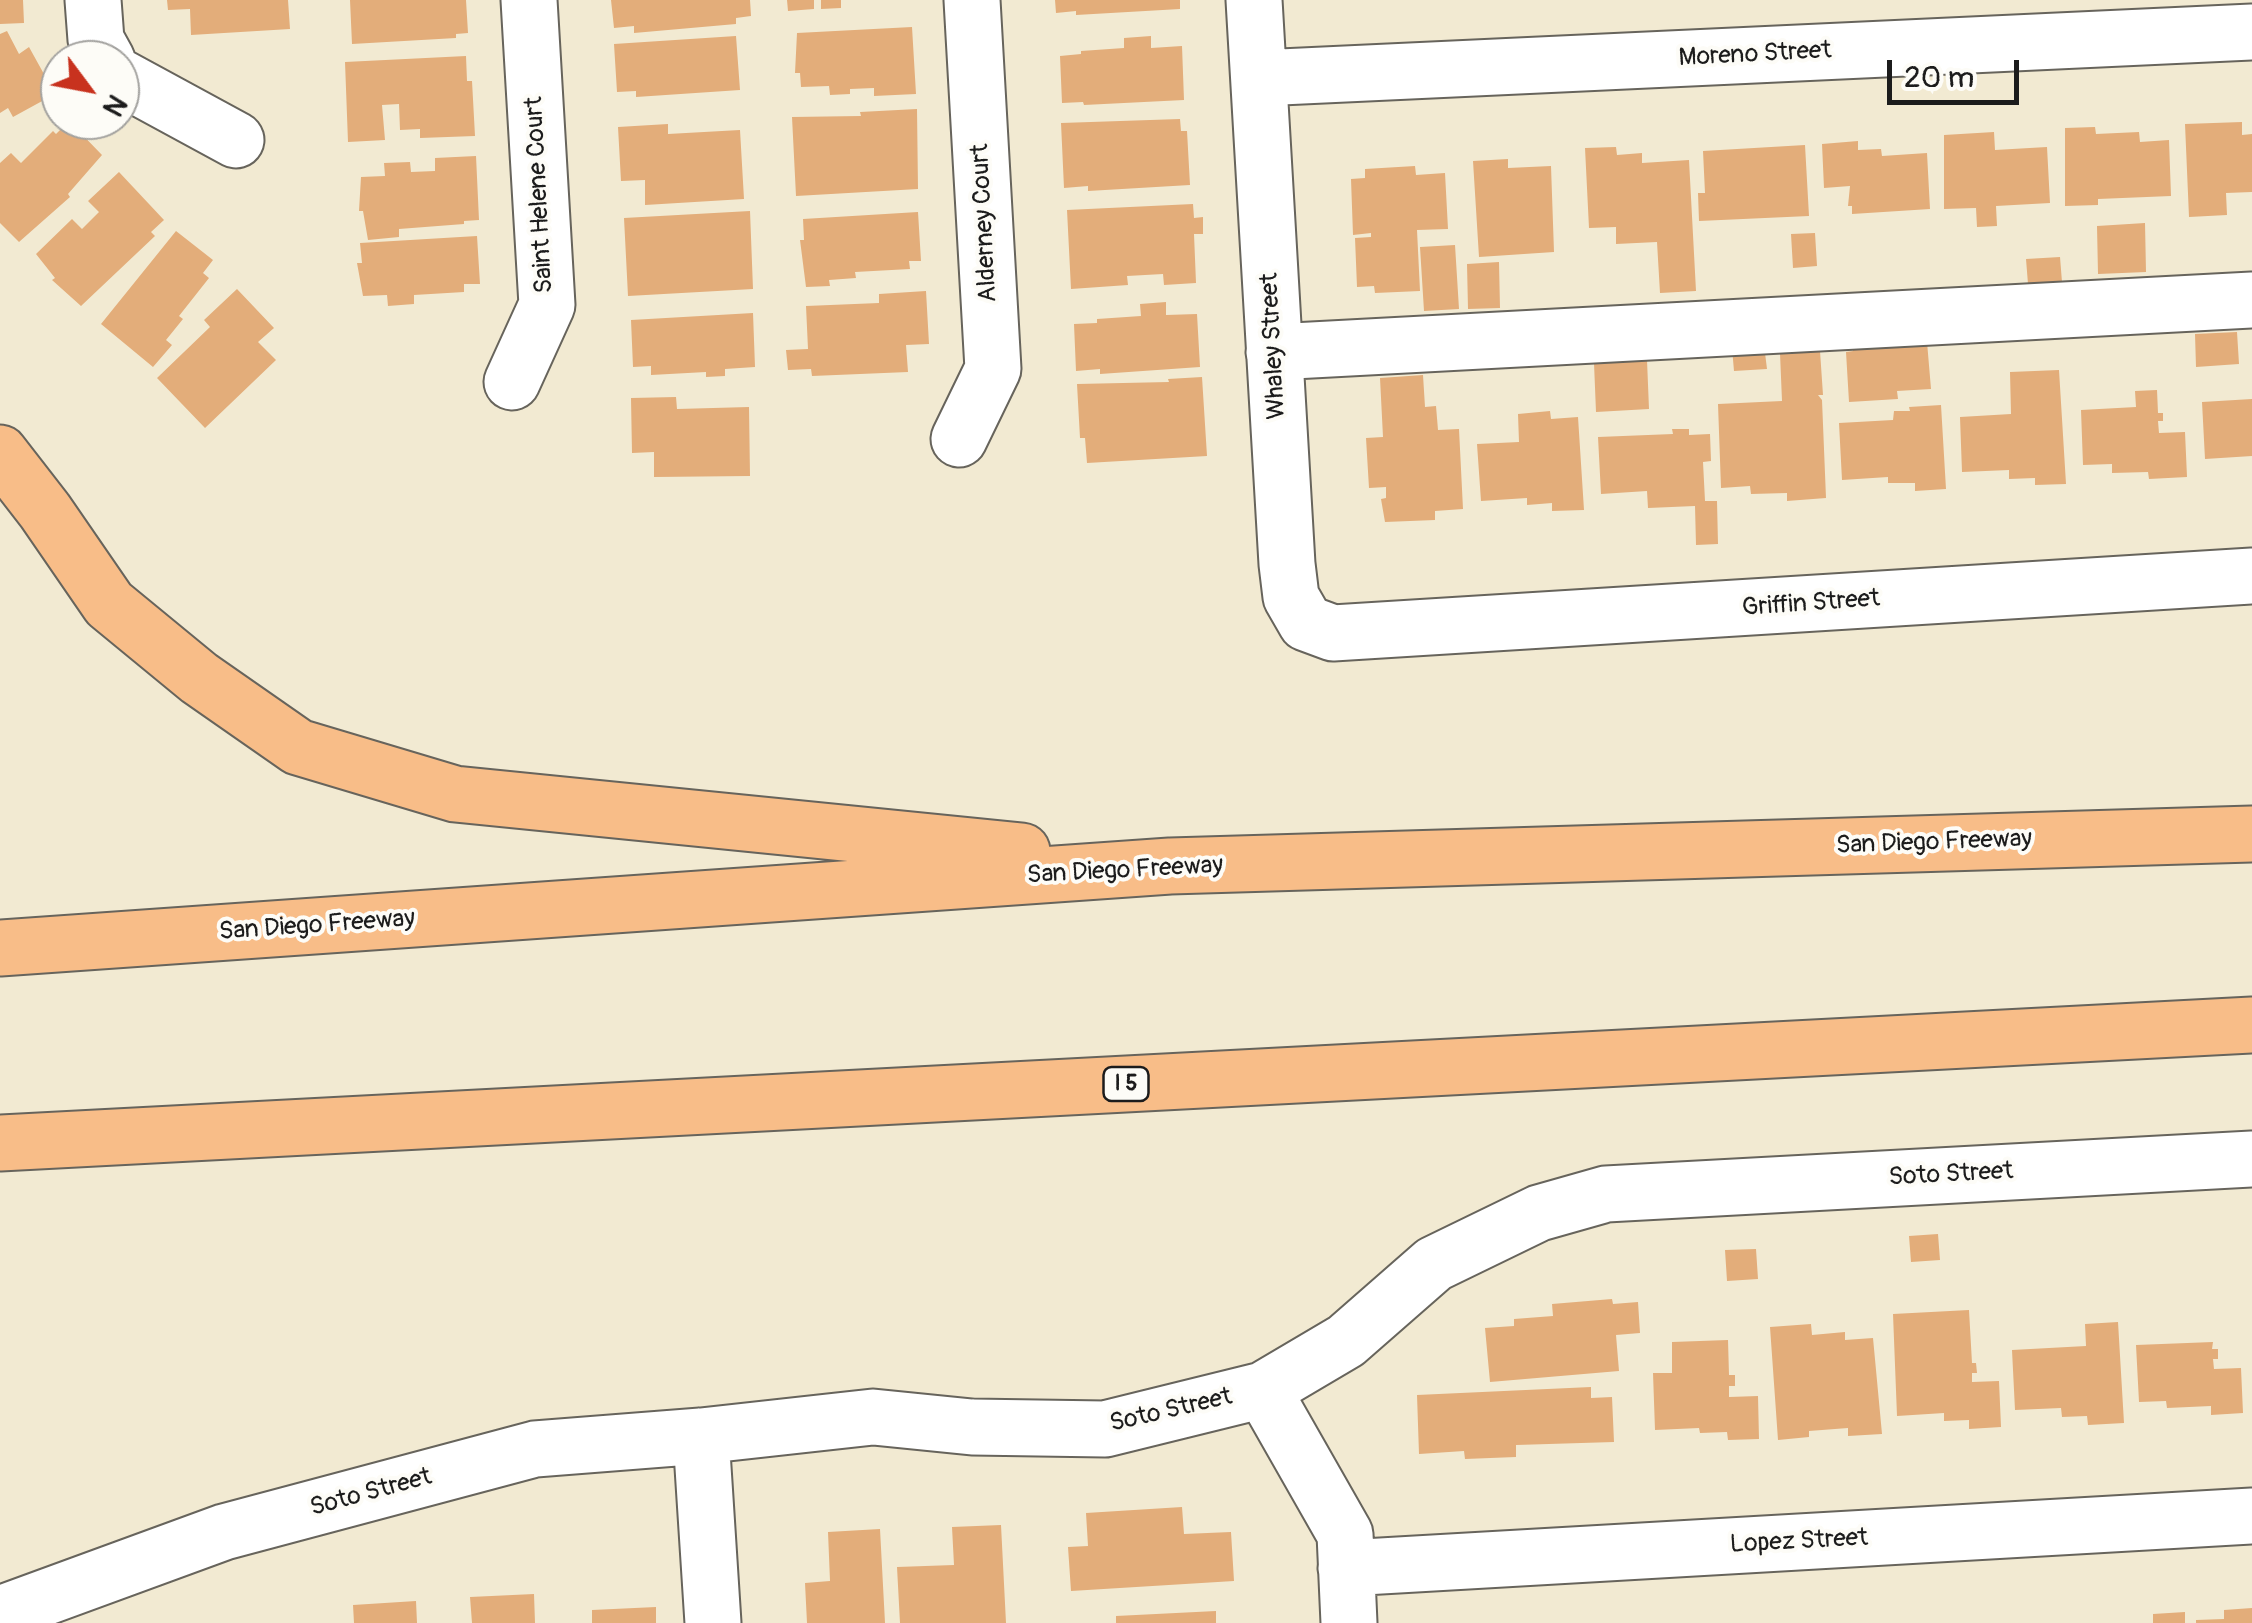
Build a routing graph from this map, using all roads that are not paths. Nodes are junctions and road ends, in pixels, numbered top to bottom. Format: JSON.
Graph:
{"nodes":[{"id":1,"x":92,"y":0,"type":"edge"},
{"id":2,"x":529,"y":0,"type":"edge"},
{"id":3,"x":972,"y":0,"type":"edge"},
{"id":4,"x":1254,"y":0,"type":"edge"},
{"id":5,"x":2252,"y":32,"type":"edge"},
{"id":6,"x":96,"y":40,"type":"edge"},
{"id":7,"x":1259,"y":78,"type":"junction"},
{"id":8,"x":140,"y":88,"type":"edge"},
{"id":9,"x":236,"y":140,"type":"dead end"},
{"id":10,"x":2252,"y":300,"type":"edge"},
{"id":11,"x":1274,"y":352,"type":"junction"},
{"id":12,"x":512,"y":382,"type":"dead end"},
{"id":13,"x":958,"y":439,"type":"dead end"},
{"id":14,"x":0,"y":453,"type":"edge"},
{"id":15,"x":2252,"y":576,"type":"edge"},
{"id":16,"x":1369,"y":631,"type":"joint"},
{"id":17,"x":2252,"y":834,"type":"edge"},
{"id":18,"x":1170,"y":866,"type":"junction"},
{"id":19,"x":0,"y":948,"type":"edge"},
{"id":20,"x":2252,"y":1025,"type":"edge"},
{"id":21,"x":0,"y":1143,"type":"edge"},
{"id":22,"x":2252,"y":1159,"type":"edge"},
{"id":23,"x":1263,"y":1390,"type":"junction"},
{"id":24,"x":701,"y":1436,"type":"junction"},
{"id":25,"x":2252,"y":1516,"type":"edge"},
{"id":26,"x":1346,"y":1568,"type":"junction"},
{"id":27,"x":0,"y":1614,"type":"edge"},
{"id":28,"x":712,"y":1623,"type":"edge"},
{"id":29,"x":1348,"y":1623,"type":"edge"}],
"edges":[{"from":1,"to":6,"type":"street"},
{"from":2,"to":12,"type":"street","name":"Saint Helene Court"},
{"from":3,"to":13,"type":"street","name":"Alderney Court"},
{"from":4,"to":7,"type":"street","name":"Whaley Street"},
{"from":5,"to":7,"type":"street","name":"Moreno Street"},
{"from":7,"to":11,"type":"street","name":"Whaley Street"},
{"from":8,"to":9,"type":"street"},
{"from":10,"to":11,"type":"street"},
{"from":11,"to":16,"type":"street","name":"Whaley Street"},
{"from":14,"to":18,"type":"highway"},
{"from":15,"to":16,"type":"street","name":"Griffin Street"},
{"from":17,"to":18,"type":"highway","name":"San Diego Freeway"},
{"from":18,"to":19,"type":"highway","name":"San Diego Freeway"},
{"from":20,"to":21,"type":"highway","number":"I 5"},
{"from":22,"to":23,"type":"street","name":"Soto Street"},
{"from":23,"to":24,"type":"street","name":"Soto Street"},
{"from":23,"to":26,"type":"street"},
{"from":24,"to":27,"type":"street","name":"Soto Street"},
{"from":24,"to":28,"type":"street"},
{"from":25,"to":26,"type":"street","name":"Lopez Street"},
{"from":26,"to":29,"type":"street"}]}
